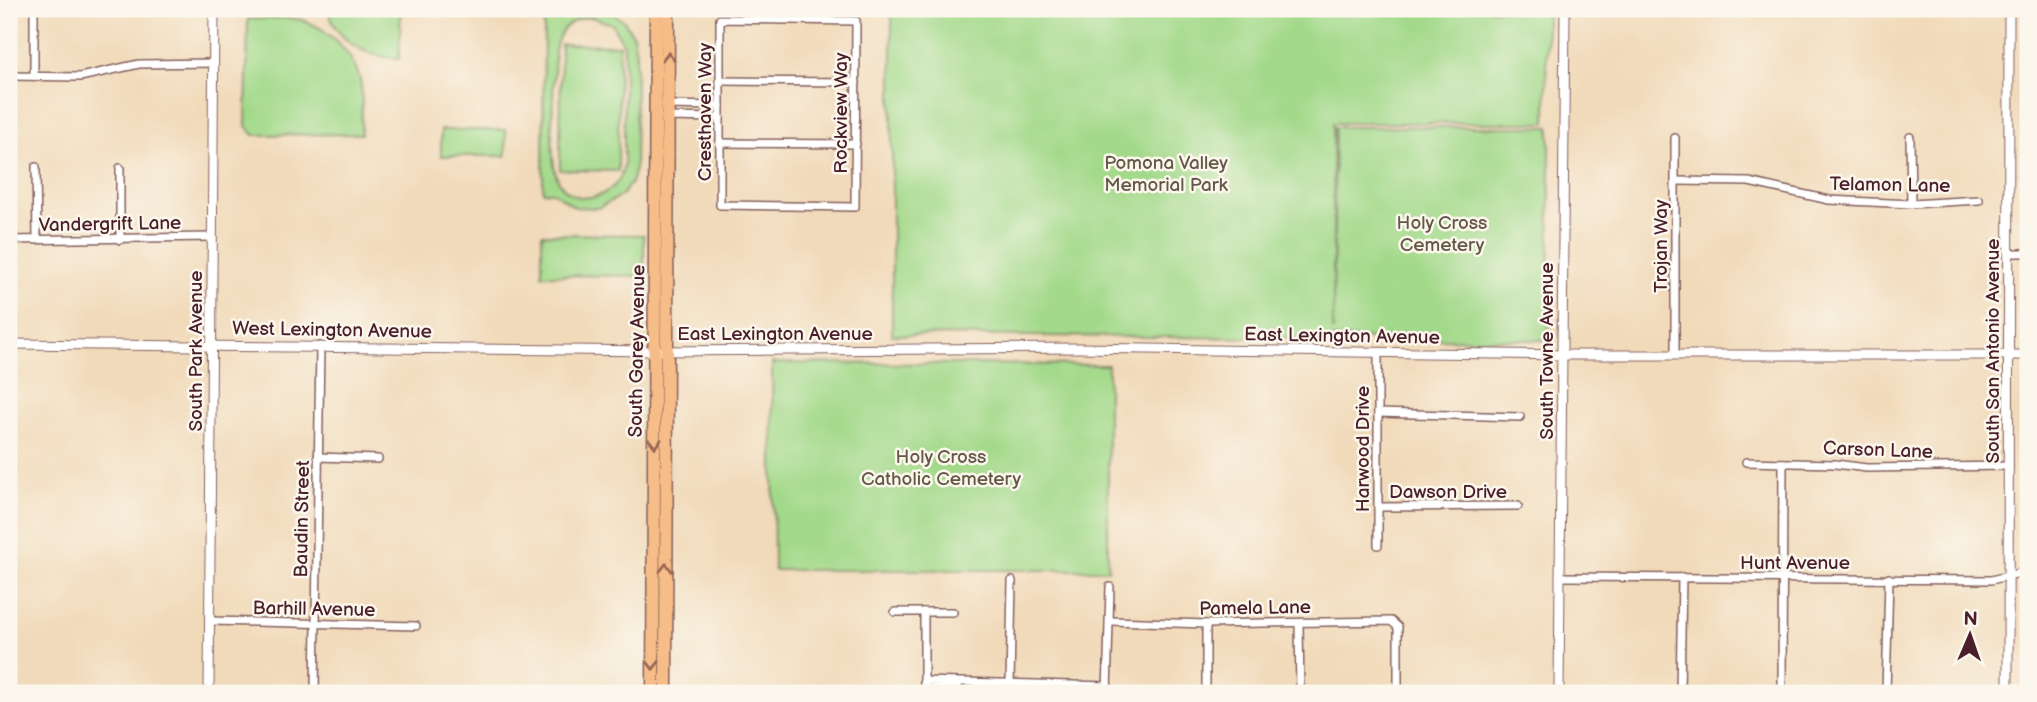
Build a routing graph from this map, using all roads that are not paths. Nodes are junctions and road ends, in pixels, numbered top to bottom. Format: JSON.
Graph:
{"nodes":[{"id":1,"x":34,"y":9,"type":"edge"},
{"id":2,"x":214,"y":9,"type":"edge"},
{"id":3,"x":656,"y":9,"type":"edge"},
{"id":4,"x":668,"y":9,"type":"edge"},
{"id":5,"x":809,"y":9,"type":"edge"},
{"id":6,"x":1565,"y":9,"type":"edge"},
{"id":7,"x":2009,"y":9,"type":"edge"},
{"id":8,"x":808,"y":19,"type":"junction"},
{"id":9,"x":214,"y":63,"type":"junction"},
{"id":10,"x":9,"y":76,"type":"edge"},
{"id":11,"x":34,"y":76,"type":"junction"},
{"id":12,"x":720,"y":80,"type":"junction"},
{"id":13,"x":856,"y":82,"type":"junction"},
{"id":14,"x":720,"y":106,"type":"junction"},
{"id":15,"x":663,"y":111,"type":"junction"},
{"id":16,"x":720,"y":118,"type":"junction"},
{"id":17,"x":1910,"y":137,"type":"dead end"},
{"id":18,"x":1675,"y":138,"type":"dead end"},
{"id":19,"x":720,"y":143,"type":"junction"},
{"id":20,"x":856,"y":144,"type":"junction"},
{"id":21,"x":36,"y":167,"type":"dead end"},
{"id":22,"x":120,"y":168,"type":"dead end"},
{"id":23,"x":1676,"y":181,"type":"junction"},
{"id":24,"x":1979,"y":200,"type":"dead end"},
{"id":25,"x":1911,"y":204,"type":"junction"},
{"id":26,"x":855,"y":207,"type":"joint"},
{"id":27,"x":212,"y":237,"type":"junction"},
{"id":28,"x":9,"y":240,"type":"edge"},
{"id":29,"x":37,"y":240,"type":"junction"},
{"id":30,"x":120,"y":240,"type":"junction"},
{"id":31,"x":2010,"y":253,"type":"junction"},
{"id":32,"x":2028,"y":253,"type":"edge"},
{"id":33,"x":9,"y":344,"type":"edge"},
{"id":34,"x":213,"y":345,"type":"junction"},
{"id":35,"x":320,"y":346,"type":"junction"},
{"id":36,"x":661,"y":351,"type":"junction"},
{"id":37,"x":1378,"y":353,"type":"junction"},
{"id":38,"x":1675,"y":353,"type":"junction"},
{"id":39,"x":1564,"y":355,"type":"junction"},
{"id":40,"x":2011,"y":355,"type":"junction"},
{"id":41,"x":2028,"y":355,"type":"edge"},
{"id":42,"x":1378,"y":413,"type":"junction"},
{"id":43,"x":1520,"y":417,"type":"dead end"},
{"id":44,"x":318,"y":457,"type":"junction"},
{"id":45,"x":378,"y":459,"type":"dead end"},
{"id":46,"x":1746,"y":462,"type":"dead end"},
{"id":47,"x":1783,"y":463,"type":"junction"},
{"id":48,"x":2009,"y":466,"type":"junction"},
{"id":49,"x":1518,"y":506,"type":"dead end"},
{"id":50,"x":1378,"y":507,"type":"junction"},
{"id":51,"x":1378,"y":545,"type":"dead end"},
{"id":52,"x":2028,"y":571,"type":"edge"},
{"id":53,"x":2008,"y":576,"type":"junction"},
{"id":54,"x":1561,"y":577,"type":"junction"},
{"id":55,"x":1783,"y":577,"type":"junction"},
{"id":56,"x":1682,"y":578,"type":"junction"},
{"id":57,"x":1889,"y":578,"type":"junction"},
{"id":58,"x":1012,"y":580,"type":"dead end"},
{"id":59,"x":1110,"y":587,"type":"dead end"},
{"id":60,"x":895,"y":612,"type":"dead end"},
{"id":61,"x":924,"y":612,"type":"junction"},
{"id":62,"x":953,"y":612,"type":"dead end"},
{"id":63,"x":211,"y":621,"type":"junction"},
{"id":64,"x":1111,"y":621,"type":"junction"},
{"id":65,"x":1299,"y":623,"type":"junction"},
{"id":66,"x":315,"y":624,"type":"junction"},
{"id":67,"x":1206,"y":624,"type":"junction"},
{"id":68,"x":416,"y":626,"type":"dead end"},
{"id":69,"x":660,"y":636,"type":"junction"},
{"id":70,"x":1010,"y":684,"type":"junction"},
{"id":71,"x":924,"y":687,"type":"edge"},
{"id":72,"x":1107,"y":690,"type":"edge"},
{"id":73,"x":209,"y":693,"type":"edge"},
{"id":74,"x":315,"y":693,"type":"edge"},
{"id":75,"x":653,"y":693,"type":"edge"},
{"id":76,"x":666,"y":693,"type":"edge"},
{"id":77,"x":1206,"y":693,"type":"edge"},
{"id":78,"x":1300,"y":693,"type":"edge"},
{"id":79,"x":1398,"y":693,"type":"edge"},
{"id":80,"x":1559,"y":693,"type":"edge"},
{"id":81,"x":1680,"y":693,"type":"edge"},
{"id":82,"x":1782,"y":693,"type":"edge"},
{"id":83,"x":1886,"y":693,"type":"edge"},
{"id":84,"x":2008,"y":693,"type":"edge"}],
"edges":[{"from":1,"to":11,"type":"street"},
{"from":2,"to":9,"type":"street","name":"South Park Avenue"},
{"from":3,"to":15,"type":"main road","name":"South Garey Avenue"},
{"from":15,"to":4,"type":"main road","name":"South Garey Avenue","one_way":true},
{"from":5,"to":8,"type":"street"},
{"from":6,"to":39,"type":"street","name":"South Towne Avenue"},
{"from":7,"to":31,"type":"street","name":"South San Antonio Avenue"},
{"from":8,"to":12,"type":"street","name":"Cresthaven Way"},
{"from":8,"to":13,"type":"street","name":"Rockview Way"},
{"from":9,"to":11,"type":"street"},
{"from":9,"to":27,"type":"street","name":"South Park Avenue"},
{"from":10,"to":11,"type":"street"},
{"from":12,"to":13,"type":"street"},
{"from":12,"to":14,"type":"street","name":"Cresthaven Way"},
{"from":13,"to":20,"type":"street","name":"Rockview Way"},
{"from":14,"to":15,"type":"street"},
{"from":14,"to":16,"type":"street","name":"Cresthaven Way"},
{"from":15,"to":16,"type":"street"},
{"from":15,"to":36,"type":"main road","name":"South Garey Avenue"},
{"from":16,"to":19,"type":"street","name":"Cresthaven Way"},
{"from":17,"to":25,"type":"street"},
{"from":18,"to":23,"type":"street","name":"Trojan Way"},
{"from":19,"to":20,"type":"street"},
{"from":19,"to":26,"type":"street","name":"Cresthaven Way"},
{"from":20,"to":26,"type":"street","name":"Rockview Way"},
{"from":21,"to":29,"type":"street"},
{"from":22,"to":30,"type":"street"},
{"from":23,"to":25,"type":"street","name":"Telamon Lane"},
{"from":23,"to":38,"type":"street","name":"Trojan Way"},
{"from":24,"to":25,"type":"street","name":"Telamon Lane"},
{"from":27,"to":30,"type":"street","name":"Vandergrift Lane"},
{"from":27,"to":34,"type":"street","name":"South Park Avenue"},
{"from":28,"to":29,"type":"street","name":"Vandergrift Lane"},
{"from":29,"to":30,"type":"street","name":"Vandergrift Lane"},
{"from":31,"to":32,"type":"street"},
{"from":31,"to":40,"type":"street","name":"South San Antonio Avenue"},
{"from":33,"to":34,"type":"street","name":"West Lexington Avenue"},
{"from":34,"to":35,"type":"street","name":"West Lexington Avenue"},
{"from":34,"to":63,"type":"street","name":"South Park Avenue"},
{"from":35,"to":36,"type":"street","name":"West Lexington Avenue"},
{"from":35,"to":44,"type":"street","name":"Baudin Street"},
{"from":36,"to":37,"type":"street","name":"East Lexington Avenue"},
{"from":36,"to":69,"type":"main road","name":"South Garey Avenue"},
{"from":37,"to":39,"type":"street","name":"East Lexington Avenue"},
{"from":37,"to":42,"type":"street","name":"Harwood Drive"},
{"from":38,"to":39,"type":"street","name":"East Lexington Avenue"},
{"from":38,"to":40,"type":"street","name":"East Lexington Avenue"},
{"from":39,"to":54,"type":"street","name":"South Towne Avenue"},
{"from":40,"to":41,"type":"street","name":"East Lexington Avenue"},
{"from":40,"to":48,"type":"street","name":"South San Antonio Avenue"},
{"from":42,"to":43,"type":"street"},
{"from":42,"to":50,"type":"street","name":"Harwood Drive"},
{"from":44,"to":45,"type":"street"},
{"from":44,"to":66,"type":"street","name":"Baudin Street"},
{"from":46,"to":47,"type":"street","name":"Carson Lane"},
{"from":47,"to":48,"type":"street","name":"Carson Lane"},
{"from":47,"to":55,"type":"street"},
{"from":48,"to":53,"type":"street","name":"South San Antonio Avenue"},
{"from":49,"to":50,"type":"street","name":"Dawson Drive"},
{"from":50,"to":51,"type":"street","name":"Harwood Drive"},
{"from":52,"to":53,"type":"street","name":"Hunt Avenue"},
{"from":53,"to":57,"type":"street","name":"Hunt Avenue"},
{"from":53,"to":84,"type":"street","name":"South San Antonio Avenue"},
{"from":54,"to":56,"type":"street","name":"Hunt Avenue"},
{"from":54,"to":80,"type":"street","name":"South Towne Avenue"},
{"from":55,"to":56,"type":"street","name":"Hunt Avenue"},
{"from":55,"to":57,"type":"street","name":"Hunt Avenue"},
{"from":55,"to":82,"type":"street"},
{"from":56,"to":81,"type":"street"},
{"from":57,"to":83,"type":"street"},
{"from":58,"to":70,"type":"street"},
{"from":59,"to":64,"type":"street"},
{"from":60,"to":61,"type":"street"},
{"from":61,"to":62,"type":"street"},
{"from":61,"to":71,"type":"street"},
{"from":63,"to":66,"type":"street","name":"Barhill Avenue"},
{"from":63,"to":73,"type":"street","name":"South Park Avenue"},
{"from":64,"to":67,"type":"street","name":"Pamela Lane"},
{"from":64,"to":72,"type":"street"},
{"from":65,"to":67,"type":"street","name":"Pamela Lane"},
{"from":65,"to":78,"type":"street"},
{"from":65,"to":79,"type":"street","name":"Pamela Lane"},
{"from":66,"to":68,"type":"street","name":"Barhill Avenue"},
{"from":66,"to":74,"type":"street","name":"Baudin Street"},
{"from":67,"to":77,"type":"street"},
{"from":69,"to":75,"type":"main road","name":"South Garey Avenue","one_way":true},
{"from":69,"to":76,"type":"main road","name":"South Garey Avenue"},
{"from":70,"to":71,"type":"street"},
{"from":70,"to":72,"type":"street"}]}
